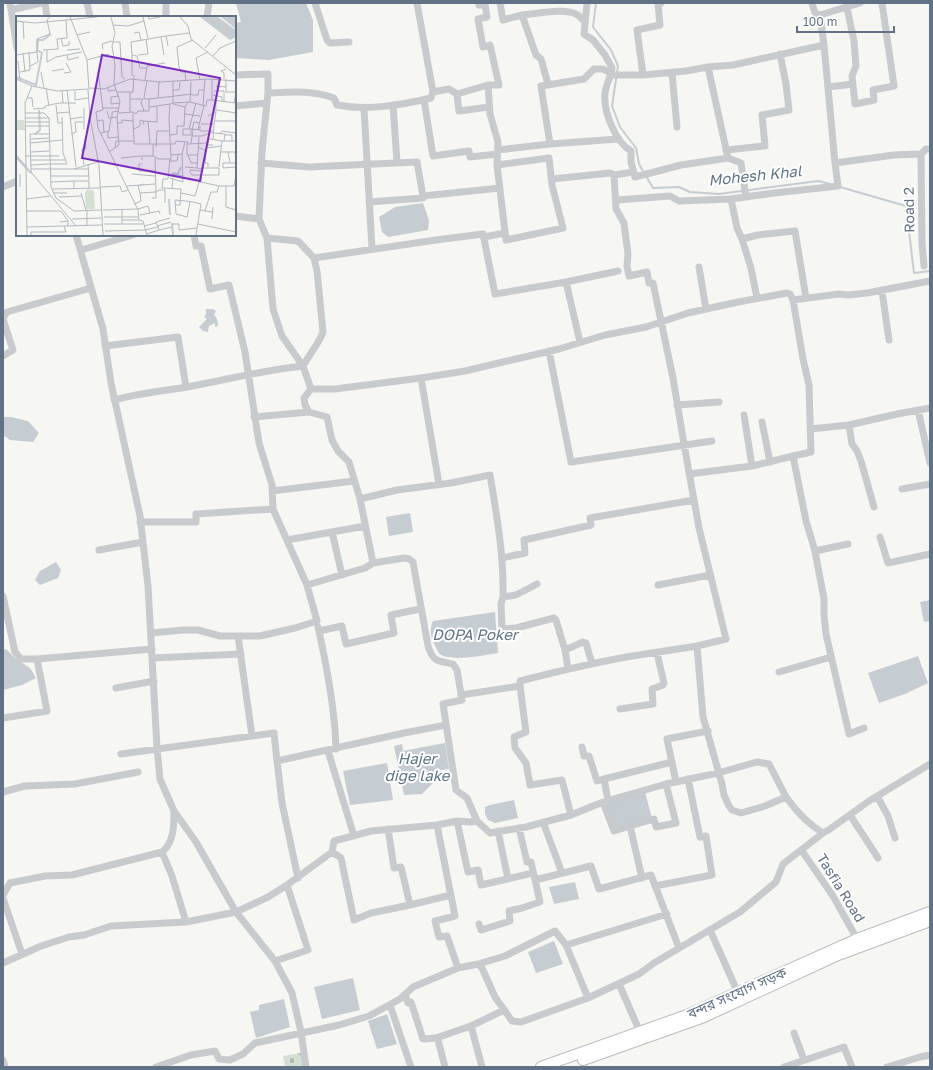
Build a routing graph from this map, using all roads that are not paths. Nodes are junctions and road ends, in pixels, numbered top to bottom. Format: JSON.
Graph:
{"nodes":[{"id":1,"x":41,"y":3,"type":"edge"},
{"id":2,"x":45,"y":3,"type":"edge"},
{"id":3,"x":87,"y":3,"type":"edge"},
{"id":4,"x":125,"y":3,"type":"edge"},
{"id":5,"x":166,"y":3,"type":"edge"},
{"id":6,"x":209,"y":3,"type":"edge"},
{"id":7,"x":315,"y":3,"type":"edge"},
{"id":8,"x":417,"y":3,"type":"edge"},
{"id":9,"x":479,"y":3,"type":"edge"},
{"id":10,"x":500,"y":3,"type":"edge"},
{"id":11,"x":588,"y":3,"type":"edge"},
{"id":12,"x":658,"y":3,"type":"edge"},
{"id":13,"x":661,"y":3,"type":"edge"},
{"id":14,"x":812,"y":3,"type":"edge"},
{"id":15,"x":860,"y":3,"type":"edge"},
{"id":16,"x":882,"y":3,"type":"edge"},
{"id":17,"x":10,"y":6,"type":"edge"},
{"id":18,"x":846,"y":8,"type":"junction"},
{"id":19,"x":522,"y":15,"type":"junction"},
{"id":20,"x":820,"y":15,"type":"junction"},
{"id":21,"x":47,"y":16,"type":"edge"},
{"id":22,"x":90,"y":16,"type":"edge"},
{"id":23,"x":127,"y":16,"type":"edge"},
{"id":24,"x":166,"y":16,"type":"edge"},
{"id":25,"x":207,"y":16,"type":"edge"},
{"id":26,"x":585,"y":22,"type":"junction"},
{"id":27,"x":16,"y":42,"type":"edge"},
{"id":28,"x":349,"y":42,"type":"dead end"},
{"id":29,"x":824,"y":45,"type":"junction"},
{"id":30,"x":780,"y":54,"type":"junction"},
{"id":31,"x":708,"y":67,"type":"junction"},
{"id":32,"x":672,"y":73,"type":"junction"},
{"id":33,"x":611,"y":74,"type":"junction"},
{"id":34,"x":236,"y":75,"type":"edge"},
{"id":35,"x":643,"y":75,"type":"junction"},
{"id":36,"x":548,"y":84,"type":"junction"},
{"id":37,"x":853,"y":84,"type":"junction"},
{"id":38,"x":488,"y":85,"type":"junction"},
{"id":39,"x":828,"y":87,"type":"junction"},
{"id":40,"x":433,"y":92,"type":"junction"},
{"id":41,"x":268,"y":93,"type":"junction"},
{"id":42,"x":457,"y":94,"type":"junction"},
{"id":43,"x":424,"y":100,"type":"junction"},
{"id":44,"x":267,"y":104,"type":"junction"},
{"id":45,"x":393,"y":104,"type":"junction"},
{"id":46,"x":236,"y":106,"type":"edge"},
{"id":47,"x":489,"y":107,"type":"junction"},
{"id":48,"x":364,"y":108,"type":"junction"},
{"id":49,"x":677,"y":126,"type":"dead end"},
{"id":50,"x":618,"y":139,"type":"junction"},
{"id":51,"x":550,"y":144,"type":"junction"},
{"id":52,"x":930,"y":149,"type":"edge"},
{"id":53,"x":497,"y":152,"type":"junction"},
{"id":54,"x":727,"y":154,"type":"junction"},
{"id":55,"x":921,"y":154,"type":"junction"},
{"id":56,"x":397,"y":162,"type":"junction"},
{"id":57,"x":835,"y":162,"type":"junction"},
{"id":58,"x":262,"y":163,"type":"junction"},
{"id":59,"x":367,"y":164,"type":"junction"},
{"id":60,"x":497,"y":164,"type":"junction"},
{"id":61,"x":633,"y":172,"type":"junction"},
{"id":62,"x":614,"y":175,"type":"junction"},
{"id":63,"x":552,"y":179,"type":"junction"},
{"id":64,"x":16,"y":181,"type":"edge"},
{"id":65,"x":3,"y":187,"type":"edge"},
{"id":66,"x":500,"y":188,"type":"junction"},
{"id":67,"x":423,"y":196,"type":"junction"},
{"id":68,"x":746,"y":197,"type":"junction"},
{"id":69,"x":732,"y":199,"type":"junction"},
{"id":70,"x":616,"y":200,"type":"junction"},
{"id":71,"x":369,"y":202,"type":"junction"},
{"id":72,"x":236,"y":216,"type":"edge"},
{"id":73,"x":259,"y":219,"type":"junction"},
{"id":74,"x":505,"y":233,"type":"junction"},
{"id":75,"x":76,"y":236,"type":"edge"},
{"id":76,"x":130,"y":236,"type":"edge"},
{"id":77,"x":194,"y":236,"type":"edge"},
{"id":78,"x":484,"y":237,"type":"junction"},
{"id":79,"x":267,"y":238,"type":"junction"},
{"id":80,"x":742,"y":240,"type":"junction"},
{"id":81,"x":372,"y":249,"type":"junction"},
{"id":82,"x":81,"y":250,"type":"junction"},
{"id":83,"x":314,"y":258,"type":"junction"},
{"id":84,"x":924,"y":266,"type":"dead end"},
{"id":85,"x":699,"y":267,"type":"dead end"},
{"id":86,"x":618,"y":272,"type":"dead end"},
{"id":87,"x":930,"y":281,"type":"edge"},
{"id":88,"x":566,"y":282,"type":"junction"},
{"id":89,"x":91,"y":288,"type":"junction"},
{"id":90,"x":882,"y":291,"type":"junction"},
{"id":91,"x":757,"y":298,"type":"junction"},
{"id":92,"x":806,"y":298,"type":"junction"},
{"id":93,"x":793,"y":300,"type":"junction"},
{"id":94,"x":706,"y":309,"type":"junction"},
{"id":95,"x":3,"y":319,"type":"edge"},
{"id":96,"x":661,"y":321,"type":"junction"},
{"id":97,"x":888,"y":340,"type":"dead end"},
{"id":98,"x":580,"y":342,"type":"junction"},
{"id":99,"x":106,"y":346,"type":"junction"},
{"id":100,"x":549,"y":351,"type":"junction"},
{"id":101,"x":3,"y":356,"type":"edge"},
{"id":102,"x":302,"y":366,"type":"junction"},
{"id":103,"x":248,"y":376,"type":"junction"},
{"id":104,"x":421,"y":378,"type":"junction"},
{"id":105,"x":186,"y":387,"type":"junction"},
{"id":106,"x":311,"y":389,"type":"junction"},
{"id":107,"x":114,"y":400,"type":"junction"},
{"id":108,"x":719,"y":402,"type":"dead end"},
{"id":109,"x":677,"y":405,"type":"junction"},
{"id":110,"x":930,"y":408,"type":"edge"},
{"id":111,"x":918,"y":410,"type":"junction"},
{"id":112,"x":309,"y":412,"type":"junction"},
{"id":113,"x":744,"y":415,"type":"dead end"},
{"id":114,"x":254,"y":417,"type":"junction"},
{"id":115,"x":762,"y":422,"type":"dead end"},
{"id":116,"x":849,"y":425,"type":"junction"},
{"id":117,"x":810,"y":429,"type":"junction"},
{"id":118,"x":712,"y":441,"type":"dead end"},
{"id":119,"x":684,"y":444,"type":"junction"},
{"id":120,"x":793,"y":456,"type":"junction"},
{"id":121,"x":770,"y":462,"type":"junction"},
{"id":122,"x":930,"y":463,"type":"edge"},
{"id":123,"x":752,"y":466,"type":"junction"},
{"id":124,"x":689,"y":474,"type":"junction"},
{"id":125,"x":354,"y":481,"type":"junction"},
{"id":126,"x":439,"y":484,"type":"junction"},
{"id":127,"x":930,"y":484,"type":"edge"},
{"id":128,"x":902,"y":490,"type":"dead end"},
{"id":129,"x":272,"y":491,"type":"junction"},
{"id":130,"x":360,"y":499,"type":"junction"},
{"id":131,"x":694,"y":500,"type":"junction"},
{"id":132,"x":874,"y":507,"type":"dead end"},
{"id":133,"x":273,"y":509,"type":"junction"},
{"id":134,"x":140,"y":522,"type":"junction"},
{"id":135,"x":365,"y":526,"type":"junction"},
{"id":136,"x":332,"y":532,"type":"junction"},
{"id":137,"x":880,"y":537,"type":"dead end"},
{"id":138,"x":287,"y":540,"type":"junction"},
{"id":139,"x":143,"y":542,"type":"junction"},
{"id":140,"x":848,"y":544,"type":"dead end"},
{"id":141,"x":99,"y":550,"type":"dead end"},
{"id":142,"x":815,"y":551,"type":"junction"},
{"id":143,"x":930,"y":554,"type":"edge"},
{"id":144,"x":502,"y":558,"type":"junction"},
{"id":145,"x":374,"y":563,"type":"junction"},
{"id":146,"x":342,"y":575,"type":"junction"},
{"id":147,"x":710,"y":575,"type":"junction"},
{"id":148,"x":537,"y":584,"type":"dead end"},
{"id":149,"x":307,"y":585,"type":"junction"},
{"id":150,"x":658,"y":585,"type":"dead end"},
{"id":151,"x":3,"y":596,"type":"edge"},
{"id":152,"x":503,"y":597,"type":"junction"},
{"id":153,"x":420,"y":609,"type":"junction"},
{"id":154,"x":316,"y":621,"type":"junction"},
{"id":155,"x":319,"y":631,"type":"junction"},
{"id":156,"x":151,"y":633,"type":"junction"},
{"id":157,"x":238,"y":636,"type":"junction"},
{"id":158,"x":697,"y":646,"type":"junction"},
{"id":159,"x":152,"y":649,"type":"junction"},
{"id":160,"x":565,"y":650,"type":"junction"},
{"id":161,"x":657,"y":653,"type":"junction"},
{"id":162,"x":241,"y":654,"type":"junction"},
{"id":163,"x":831,"y":657,"type":"junction"},
{"id":164,"x":152,"y":658,"type":"junction"},
{"id":165,"x":37,"y":659,"type":"junction"},
{"id":166,"x":592,"y":664,"type":"junction"},
{"id":167,"x":568,"y":669,"type":"junction"},
{"id":168,"x":779,"y":672,"type":"dead end"},
{"id":169,"x":154,"y":681,"type":"junction"},
{"id":170,"x":520,"y":686,"type":"junction"},
{"id":171,"x":116,"y":688,"type":"dead end"},
{"id":172,"x":461,"y":695,"type":"junction"},
{"id":173,"x":620,"y":709,"type":"dead end"},
{"id":174,"x":3,"y":718,"type":"edge"},
{"id":175,"x":446,"y":725,"type":"junction"},
{"id":176,"x":864,"y":728,"type":"dead end"},
{"id":177,"x":708,"y":731,"type":"junction"},
{"id":178,"x":252,"y":736,"type":"junction"},
{"id":179,"x":582,"y":747,"type":"dead end"},
{"id":180,"x":157,"y":748,"type":"junction"},
{"id":181,"x":336,"y":749,"type":"junction"},
{"id":182,"x":328,"y":751,"type":"junction"},
{"id":183,"x":121,"y":754,"type":"dead end"},
{"id":184,"x":277,"y":761,"type":"junction"},
{"id":185,"x":672,"y":762,"type":"junction"},
{"id":186,"x":930,"y":764,"type":"edge"},
{"id":187,"x":138,"y":772,"type":"dead end"},
{"id":188,"x":718,"y":773,"type":"junction"},
{"id":189,"x":604,"y":780,"type":"junction"},
{"id":190,"x":688,"y":780,"type":"junction"},
{"id":191,"x":676,"y":782,"type":"junction"},
{"id":192,"x":666,"y":784,"type":"junction"},
{"id":193,"x":3,"y":792,"type":"edge"},
{"id":194,"x":877,"y":796,"type":"junction"},
{"id":195,"x":786,"y":797,"type":"junction"},
{"id":196,"x":606,"y":801,"type":"junction"},
{"id":197,"x":174,"y":811,"type":"junction"},
{"id":198,"x":571,"y":815,"type":"junction"},
{"id":199,"x":850,"y":815,"type":"junction"},
{"id":200,"x":477,"y":820,"type":"junction"},
{"id":201,"x":456,"y":821,"type":"junction"},
{"id":202,"x":543,"y":822,"type":"junction"},
{"id":203,"x":437,"y":825,"type":"junction"},
{"id":204,"x":630,"y":826,"type":"junction"},
{"id":205,"x":519,"y":828,"type":"junction"},
{"id":206,"x":388,"y":829,"type":"junction"},
{"id":207,"x":498,"y":831,"type":"junction"},
{"id":208,"x":823,"y":833,"type":"junction"},
{"id":209,"x":354,"y":836,"type":"junction"},
{"id":210,"x":896,"y":838,"type":"dead end"},
{"id":211,"x":802,"y":851,"type":"junction"},
{"id":212,"x":162,"y":852,"type":"junction"},
{"id":213,"x":332,"y":852,"type":"junction"},
{"id":214,"x":878,"y":858,"type":"dead end"},
{"id":215,"x":562,"y":873,"type":"junction"},
{"id":216,"x":534,"y":877,"type":"junction"},
{"id":217,"x":298,"y":878,"type":"junction"},
{"id":218,"x":642,"y":878,"type":"junction"},
{"id":219,"x":508,"y":879,"type":"junction"},
{"id":220,"x":287,"y":886,"type":"junction"},
{"id":221,"x":655,"y":886,"type":"junction"},
{"id":222,"x":3,"y":895,"type":"edge"},
{"id":223,"x":451,"y":895,"type":"junction"},
{"id":224,"x":3,"y":898,"type":"edge"},
{"id":225,"x":410,"y":905,"type":"junction"},
{"id":226,"x":236,"y":912,"type":"junction"},
{"id":227,"x":930,"y":912,"type":"edge"},
{"id":228,"x":667,"y":914,"type":"junction"},
{"id":229,"x":930,"y":921,"type":"edge"},
{"id":230,"x":186,"y":922,"type":"junction"},
{"id":231,"x":479,"y":924,"type":"dead end"},
{"id":232,"x":710,"y":930,"type":"junction"},
{"id":233,"x":857,"y":939,"type":"junction"},
{"id":234,"x":566,"y":945,"type":"junction"},
{"id":235,"x":679,"y":948,"type":"junction"},
{"id":236,"x":22,"y":954,"type":"junction"},
{"id":237,"x":274,"y":961,"type":"junction"},
{"id":238,"x":3,"y":963,"type":"edge"},
{"id":239,"x":478,"y":964,"type":"junction"},
{"id":240,"x":458,"y":968,"type":"junction"},
{"id":241,"x":619,"y":984,"type":"junction"},
{"id":242,"x":738,"y":993,"type":"junction"},
{"id":243,"x":405,"y":994,"type":"junction"},
{"id":244,"x":588,"y":998,"type":"junction"},
{"id":245,"x":390,"y":1005,"type":"junction"},
{"id":246,"x":504,"y":1010,"type":"junction"},
{"id":247,"x":471,"y":1026,"type":"junction"},
{"id":248,"x":301,"y":1032,"type":"junction"},
{"id":249,"x":640,"y":1032,"type":"junction"},
{"id":250,"x":794,"y":1033,"type":"dead end"},
{"id":251,"x":436,"y":1038,"type":"junction"},
{"id":252,"x":930,"y":1055,"type":"edge"},
{"id":253,"x":3,"y":1060,"type":"edge"},
{"id":254,"x":804,"y":1060,"type":"junction"},
{"id":255,"x":5,"y":1067,"type":"edge"},
{"id":256,"x":156,"y":1067,"type":"edge"},
{"id":257,"x":306,"y":1067,"type":"edge"},
{"id":258,"x":411,"y":1067,"type":"edge"},
{"id":259,"x":445,"y":1067,"type":"edge"},
{"id":260,"x":482,"y":1067,"type":"edge"},
{"id":261,"x":541,"y":1067,"type":"edge"},
{"id":262,"x":563,"y":1067,"type":"edge"},
{"id":263,"x":784,"y":1067,"type":"edge"},
{"id":264,"x":852,"y":1067,"type":"edge"},
{"id":265,"x":887,"y":1067,"type":"edge"}],
"edges":[{"from":1,"to":17,"type":"street"},
{"from":2,"to":21,"type":"street"},
{"from":3,"to":22,"type":"street"},
{"from":4,"to":23,"type":"street"},
{"from":5,"to":24,"type":"street"},
{"from":6,"to":25,"type":"street"},
{"from":7,"to":28,"type":"street"},
{"from":8,"to":40,"type":"street"},
{"from":9,"to":38,"type":"street"},
{"from":10,"to":19,"type":"street"},
{"from":11,"to":26,"type":"street"},
{"from":12,"to":13,"type":"street"},
{"from":12,"to":35,"type":"street"},
{"from":14,"to":20,"type":"street"},
{"from":15,"to":18,"type":"street"},
{"from":16,"to":37,"type":"street"},
{"from":17,"to":27,"type":"street"},
{"from":18,"to":20,"type":"street"},
{"from":18,"to":37,"type":"street"},
{"from":19,"to":26,"type":"street"},
{"from":19,"to":36,"type":"street"},
{"from":20,"to":29,"type":"street"},
{"from":26,"to":33,"type":"street"},
{"from":29,"to":30,"type":"street"},
{"from":29,"to":39,"type":"street"},
{"from":30,"to":31,"type":"street"},
{"from":30,"to":54,"type":"street"},
{"from":31,"to":32,"type":"street"},
{"from":31,"to":54,"type":"street"},
{"from":32,"to":35,"type":"street"},
{"from":32,"to":49,"type":"street"},
{"from":33,"to":35,"type":"street"},
{"from":33,"to":36,"type":"street"},
{"from":33,"to":50,"type":"street"},
{"from":34,"to":41,"type":"street"},
{"from":36,"to":51,"type":"street"},
{"from":37,"to":39,"type":"street"},
{"from":38,"to":42,"type":"street"},
{"from":38,"to":47,"type":"street"},
{"from":39,"to":57,"type":"street"},
{"from":40,"to":42,"type":"street"},
{"from":40,"to":43,"type":"street"},
{"from":41,"to":44,"type":"street"},
{"from":41,"to":48,"type":"street"},
{"from":42,"to":47,"type":"street"},
{"from":43,"to":45,"type":"street"},
{"from":43,"to":53,"type":"street"},
{"from":44,"to":46,"type":"street"},
{"from":44,"to":58,"type":"street"},
{"from":45,"to":48,"type":"street"},
{"from":45,"to":56,"type":"street"},
{"from":47,"to":53,"type":"street"},
{"from":48,"to":59,"type":"street"},
{"from":50,"to":51,"type":"street"},
{"from":50,"to":61,"type":"street"},
{"from":51,"to":53,"type":"street"},
{"from":52,"to":55,"type":"street"},
{"from":53,"to":60,"type":"street"},
{"from":54,"to":61,"type":"street"},
{"from":54,"to":68,"type":"street"},
{"from":55,"to":57,"type":"street"},
{"from":55,"to":84,"type":"street","name":"Road 2"},
{"from":56,"to":59,"type":"street"},
{"from":56,"to":67,"type":"street"},
{"from":57,"to":68,"type":"street"},
{"from":58,"to":59,"type":"street"},
{"from":58,"to":73,"type":"street"},
{"from":59,"to":71,"type":"street"},
{"from":60,"to":63,"type":"street"},
{"from":60,"to":66,"type":"street"},
{"from":61,"to":62,"type":"street"},
{"from":62,"to":63,"type":"street"},
{"from":62,"to":70,"type":"street"},
{"from":63,"to":74,"type":"street"},
{"from":64,"to":65,"type":"street"},
{"from":66,"to":67,"type":"street"},
{"from":66,"to":74,"type":"street"},
{"from":67,"to":71,"type":"street"},
{"from":68,"to":69,"type":"street"},
{"from":69,"to":70,"type":"street"},
{"from":69,"to":80,"type":"street"},
{"from":70,"to":96,"type":"street"},
{"from":71,"to":81,"type":"street"},
{"from":72,"to":73,"type":"street"},
{"from":73,"to":79,"type":"street"},
{"from":74,"to":78,"type":"street"},
{"from":75,"to":82,"type":"street"},
{"from":76,"to":82,"type":"street"},
{"from":77,"to":103,"type":"street"},
{"from":78,"to":81,"type":"street"},
{"from":78,"to":88,"type":"street"},
{"from":79,"to":83,"type":"street"},
{"from":79,"to":102,"type":"street"},
{"from":80,"to":91,"type":"street"},
{"from":80,"to":92,"type":"street"},
{"from":81,"to":83,"type":"street"},
{"from":82,"to":89,"type":"street"},
{"from":83,"to":102,"type":"street"},
{"from":85,"to":94,"type":"street"},
{"from":86,"to":88,"type":"street"},
{"from":87,"to":90,"type":"street"},
{"from":88,"to":98,"type":"street"},
{"from":89,"to":95,"type":"street"},
{"from":89,"to":99,"type":"street"},
{"from":90,"to":92,"type":"street"},
{"from":90,"to":97,"type":"street"},
{"from":91,"to":93,"type":"street"},
{"from":91,"to":94,"type":"street"},
{"from":92,"to":93,"type":"street"},
{"from":93,"to":117,"type":"street"},
{"from":94,"to":96,"type":"street"},
{"from":95,"to":101,"type":"street"},
{"from":96,"to":98,"type":"street"},
{"from":96,"to":109,"type":"street"},
{"from":98,"to":100,"type":"street"},
{"from":99,"to":105,"type":"street"},
{"from":99,"to":107,"type":"street"},
{"from":100,"to":104,"type":"street"},
{"from":100,"to":119,"type":"street"},
{"from":102,"to":103,"type":"street"},
{"from":102,"to":106,"type":"street"},
{"from":103,"to":105,"type":"street"},
{"from":103,"to":114,"type":"street"},
{"from":104,"to":106,"type":"street"},
{"from":104,"to":126,"type":"street"},
{"from":105,"to":107,"type":"street"},
{"from":106,"to":112,"type":"street"},
{"from":107,"to":134,"type":"street"},
{"from":108,"to":109,"type":"street"},
{"from":109,"to":119,"type":"street"},
{"from":110,"to":111,"type":"street"},
{"from":111,"to":116,"type":"street"},
{"from":111,"to":122,"type":"street"},
{"from":112,"to":114,"type":"street"},
{"from":112,"to":125,"type":"street"},
{"from":113,"to":123,"type":"street"},
{"from":114,"to":129,"type":"street"},
{"from":115,"to":121,"type":"street"},
{"from":116,"to":117,"type":"street"},
{"from":116,"to":132,"type":"street"},
{"from":117,"to":120,"type":"street"},
{"from":118,"to":119,"type":"street"},
{"from":119,"to":124,"type":"street"},
{"from":120,"to":121,"type":"street"},
{"from":120,"to":142,"type":"street"},
{"from":121,"to":123,"type":"street"},
{"from":123,"to":124,"type":"street"},
{"from":124,"to":131,"type":"street"},
{"from":125,"to":129,"type":"street"},
{"from":125,"to":130,"type":"street"},
{"from":126,"to":130,"type":"street"},
{"from":126,"to":144,"type":"street"},
{"from":127,"to":128,"type":"street"},
{"from":129,"to":133,"type":"street"},
{"from":130,"to":135,"type":"street"},
{"from":131,"to":144,"type":"street"},
{"from":131,"to":147,"type":"street"},
{"from":133,"to":134,"type":"street"},
{"from":133,"to":138,"type":"street"},
{"from":134,"to":139,"type":"street"},
{"from":135,"to":136,"type":"street"},
{"from":135,"to":145,"type":"street"},
{"from":136,"to":138,"type":"street"},
{"from":136,"to":146,"type":"street"},
{"from":137,"to":143,"type":"street"},
{"from":138,"to":149,"type":"street"},
{"from":139,"to":141,"type":"street"},
{"from":139,"to":156,"type":"street"},
{"from":140,"to":142,"type":"street"},
{"from":142,"to":163,"type":"street"},
{"from":144,"to":152,"type":"street"},
{"from":145,"to":146,"type":"street"},
{"from":145,"to":153,"type":"street"},
{"from":146,"to":149,"type":"street"},
{"from":147,"to":150,"type":"street"},
{"from":147,"to":158,"type":"street"},
{"from":148,"to":152,"type":"street"},
{"from":149,"to":154,"type":"street"},
{"from":151,"to":165,"type":"street"},
{"from":152,"to":160,"type":"street"},
{"from":153,"to":155,"type":"street"},
{"from":153,"to":172,"type":"street"},
{"from":154,"to":155,"type":"street"},
{"from":154,"to":157,"type":"street"},
{"from":155,"to":181,"type":"street"},
{"from":156,"to":157,"type":"street"},
{"from":156,"to":159,"type":"street"},
{"from":157,"to":162,"type":"street"},
{"from":158,"to":161,"type":"street"},
{"from":158,"to":177,"type":"street"},
{"from":159,"to":164,"type":"street"},
{"from":159,"to":165,"type":"street"},
{"from":160,"to":166,"type":"street"},
{"from":160,"to":167,"type":"street"},
{"from":161,"to":166,"type":"street"},
{"from":161,"to":173,"type":"street"},
{"from":162,"to":164,"type":"street"},
{"from":162,"to":178,"type":"street"},
{"from":163,"to":168,"type":"street"},
{"from":163,"to":176,"type":"street"},
{"from":164,"to":169,"type":"street"},
{"from":165,"to":174,"type":"street"},
{"from":166,"to":167,"type":"street"},
{"from":167,"to":170,"type":"street"},
{"from":169,"to":171,"type":"street"},
{"from":169,"to":180,"type":"street"},
{"from":170,"to":172,"type":"street"},
{"from":170,"to":198,"type":"street"},
{"from":172,"to":175,"type":"street"},
{"from":175,"to":181,"type":"street"},
{"from":175,"to":200,"type":"street"},
{"from":177,"to":185,"type":"street"},
{"from":177,"to":188,"type":"street"},
{"from":178,"to":180,"type":"street"},
{"from":178,"to":184,"type":"street"},
{"from":179,"to":189,"type":"street"},
{"from":180,"to":183,"type":"street"},
{"from":180,"to":197,"type":"street"},
{"from":181,"to":182,"type":"street"},
{"from":182,"to":184,"type":"street"},
{"from":182,"to":209,"type":"street"},
{"from":184,"to":217,"type":"street"},
{"from":185,"to":189,"type":"street"},
{"from":185,"to":191,"type":"street"},
{"from":186,"to":194,"type":"street"},
{"from":187,"to":193,"type":"street"},
{"from":188,"to":190,"type":"street"},
{"from":188,"to":195,"type":"street"},
{"from":188,"to":195,"type":"street"},
{"from":189,"to":196,"type":"street"},
{"from":190,"to":191,"type":"street"},
{"from":190,"to":221,"type":"street"},
{"from":191,"to":192,"type":"street"},
{"from":192,"to":196,"type":"street"},
{"from":192,"to":204,"type":"street"},
{"from":194,"to":199,"type":"street"},
{"from":194,"to":210,"type":"street"},
{"from":195,"to":208,"type":"street"},
{"from":196,"to":198,"type":"street"},
{"from":196,"to":204,"type":"street"},
{"from":197,"to":212,"type":"street"},
{"from":197,"to":226,"type":"street"},
{"from":198,"to":202,"type":"street"},
{"from":199,"to":208,"type":"street"},
{"from":199,"to":214,"type":"street"},
{"from":200,"to":201,"type":"street"},
{"from":200,"to":207,"type":"street"},
{"from":201,"to":203,"type":"street"},
{"from":201,"to":219,"type":"street"},
{"from":202,"to":205,"type":"street"},
{"from":202,"to":215,"type":"street"},
{"from":203,"to":206,"type":"street"},
{"from":203,"to":223,"type":"street"},
{"from":204,"to":218,"type":"street"},
{"from":205,"to":207,"type":"street"},
{"from":205,"to":216,"type":"street"},
{"from":206,"to":209,"type":"street"},
{"from":206,"to":225,"type":"street"},
{"from":207,"to":219,"type":"street"},
{"from":208,"to":211,"type":"street"},
{"from":209,"to":213,"type":"street"},
{"from":211,"to":232,"type":"street"},
{"from":211,"to":233,"type":"street","name":"Tasfia Road"},
{"from":212,"to":222,"type":"street"},
{"from":212,"to":230,"type":"street"},
{"from":213,"to":217,"type":"street"},
{"from":213,"to":225,"type":"street"},
{"from":215,"to":216,"type":"street"},
{"from":215,"to":218,"type":"street"},
{"from":216,"to":219,"type":"street"},
{"from":216,"to":231,"type":"street"},
{"from":217,"to":220,"type":"street"},
{"from":218,"to":221,"type":"street"},
{"from":220,"to":226,"type":"street"},
{"from":220,"to":237,"type":"street"},
{"from":221,"to":228,"type":"street"},
{"from":223,"to":225,"type":"street"},
{"from":223,"to":240,"type":"street"},
{"from":224,"to":236,"type":"street"},
{"from":226,"to":230,"type":"street"},
{"from":226,"to":237,"type":"street"},
{"from":227,"to":233,"type":"highway","name":"বন্দর সংযোগ সড়ক"},
{"from":228,"to":234,"type":"street"},
{"from":228,"to":235,"type":"street"},
{"from":229,"to":262,"type":"highway","name":"বন্দর সংযোগ সড়ক"},
{"from":230,"to":236,"type":"street"},
{"from":232,"to":235,"type":"street"},
{"from":232,"to":242,"type":"street"},
{"from":233,"to":242,"type":"highway","name":"বন্দর সংযোগ সড়ক"},
{"from":234,"to":239,"type":"street"},
{"from":234,"to":244,"type":"street"},
{"from":235,"to":241,"type":"street"},
{"from":236,"to":238,"type":"street"},
{"from":237,"to":248,"type":"street"},
{"from":239,"to":240,"type":"street"},
{"from":239,"to":246,"type":"street"},
{"from":240,"to":243,"type":"street"},
{"from":241,"to":244,"type":"street"},
{"from":241,"to":249,"type":"street"},
{"from":242,"to":249,"type":"highway","name":"বন্দর সংযোগ সড়ক"},
{"from":243,"to":245,"type":"street"},
{"from":243,"to":251,"type":"street"},
{"from":244,"to":246,"type":"street"},
{"from":245,"to":248,"type":"street"},
{"from":245,"to":258,"type":"street"},
{"from":246,"to":247,"type":"street"},
{"from":247,"to":251,"type":"street"},
{"from":247,"to":260,"type":"street"},
{"from":248,"to":256,"type":"street"},
{"from":248,"to":257,"type":"street"},
{"from":249,"to":261,"type":"highway","name":"বন্দর সংযোগ সড়ক"},
{"from":250,"to":254,"type":"street"},
{"from":251,"to":259,"type":"street"},
{"from":252,"to":265,"type":"street"},
{"from":253,"to":255,"type":"street"},
{"from":254,"to":263,"type":"street"},
{"from":254,"to":264,"type":"street"}]}
